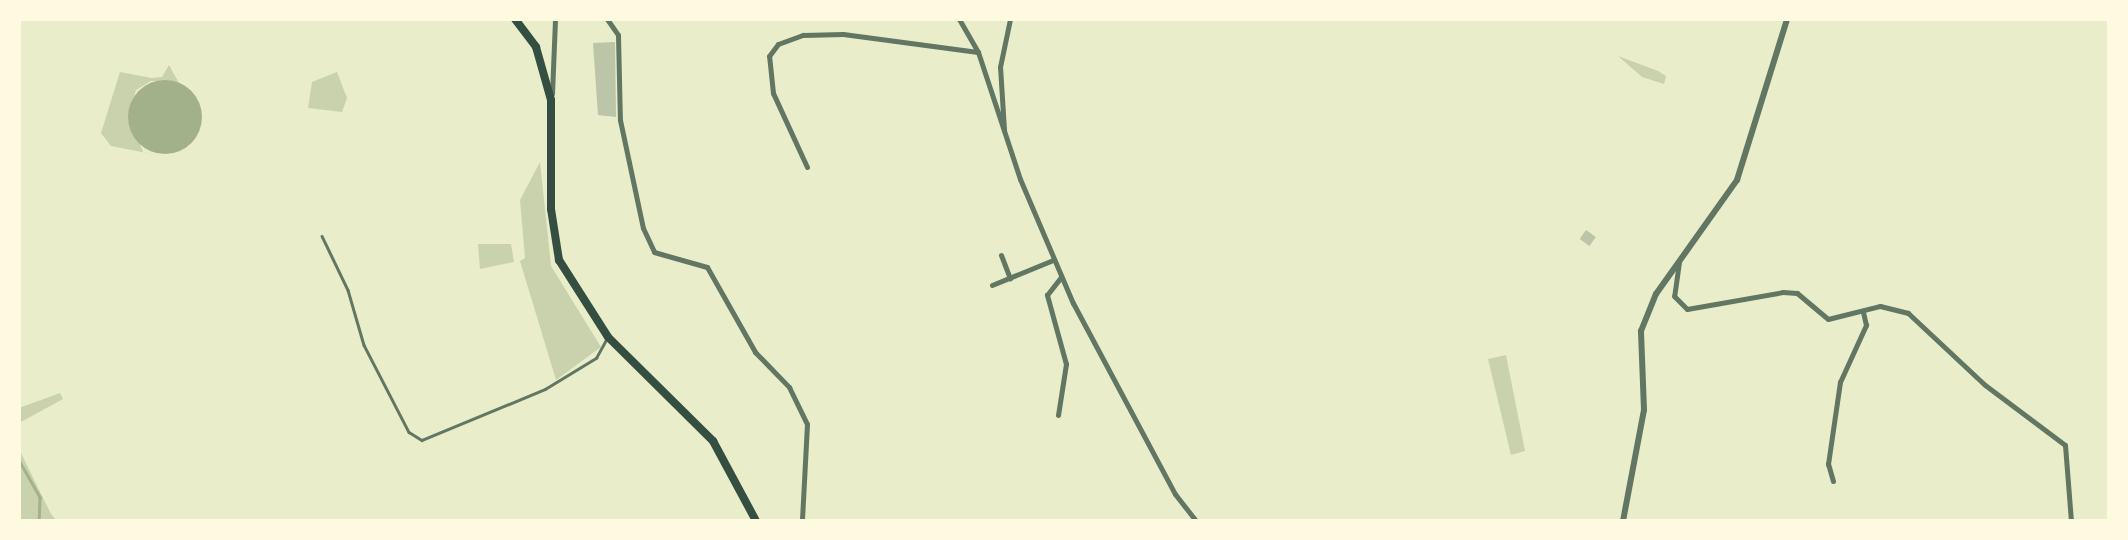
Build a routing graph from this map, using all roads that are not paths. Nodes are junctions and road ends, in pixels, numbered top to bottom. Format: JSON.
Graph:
{"nodes":[{"id":1,"x":514,"y":19,"type":"edge"},
{"id":2,"x":555,"y":19,"type":"edge"},
{"id":3,"x":607,"y":19,"type":"edge"},
{"id":4,"x":959,"y":19,"type":"edge"},
{"id":5,"x":1010,"y":19,"type":"edge"},
{"id":6,"x":1787,"y":19,"type":"edge"},
{"id":7,"x":978,"y":52,"type":"junction"},
{"id":8,"x":551,"y":100,"type":"junction"},
{"id":9,"x":1004,"y":130,"type":"junction"},
{"id":10,"x":807,"y":167,"type":"dead end"},
{"id":11,"x":322,"y":236,"type":"dead end"},
{"id":12,"x":1001,"y":255,"type":"dead end"},
{"id":13,"x":1053,"y":260,"type":"junction"},
{"id":14,"x":1679,"y":262,"type":"junction"},
{"id":15,"x":1061,"y":277,"type":"junction"},
{"id":16,"x":1010,"y":278,"type":"junction"},
{"id":17,"x":992,"y":285,"type":"dead end"},
{"id":18,"x":1863,"y":312,"type":"junction"},
{"id":19,"x":608,"y":337,"type":"junction"},
{"id":20,"x":1058,"y":415,"type":"dead end"},
{"id":21,"x":1833,"y":481,"type":"dead end"},
{"id":22,"x":756,"y":521,"type":"edge"},
{"id":23,"x":802,"y":521,"type":"edge"},
{"id":24,"x":1196,"y":521,"type":"edge"},
{"id":25,"x":1623,"y":521,"type":"edge"},
{"id":26,"x":2071,"y":521,"type":"edge"}],
"edges":[{"from":1,"to":8,"type":"main road"},
{"from":2,"to":8,"type":"street"},
{"from":3,"to":23,"type":"street"},
{"from":4,"to":7,"type":"street"},
{"from":5,"to":9,"type":"street"},
{"from":6,"to":14,"type":"street"},
{"from":7,"to":9,"type":"street"},
{"from":7,"to":10,"type":"street"},
{"from":8,"to":19,"type":"main road"},
{"from":9,"to":13,"type":"street"},
{"from":11,"to":19,"type":"lane"},
{"from":12,"to":16,"type":"street"},
{"from":13,"to":15,"type":"street"},
{"from":13,"to":16,"type":"street"},
{"from":14,"to":18,"type":"street"},
{"from":14,"to":25,"type":"street"},
{"from":15,"to":20,"type":"street"},
{"from":15,"to":24,"type":"street"},
{"from":16,"to":17,"type":"street"},
{"from":18,"to":21,"type":"street"},
{"from":18,"to":26,"type":"street"},
{"from":19,"to":22,"type":"main road"}]}
